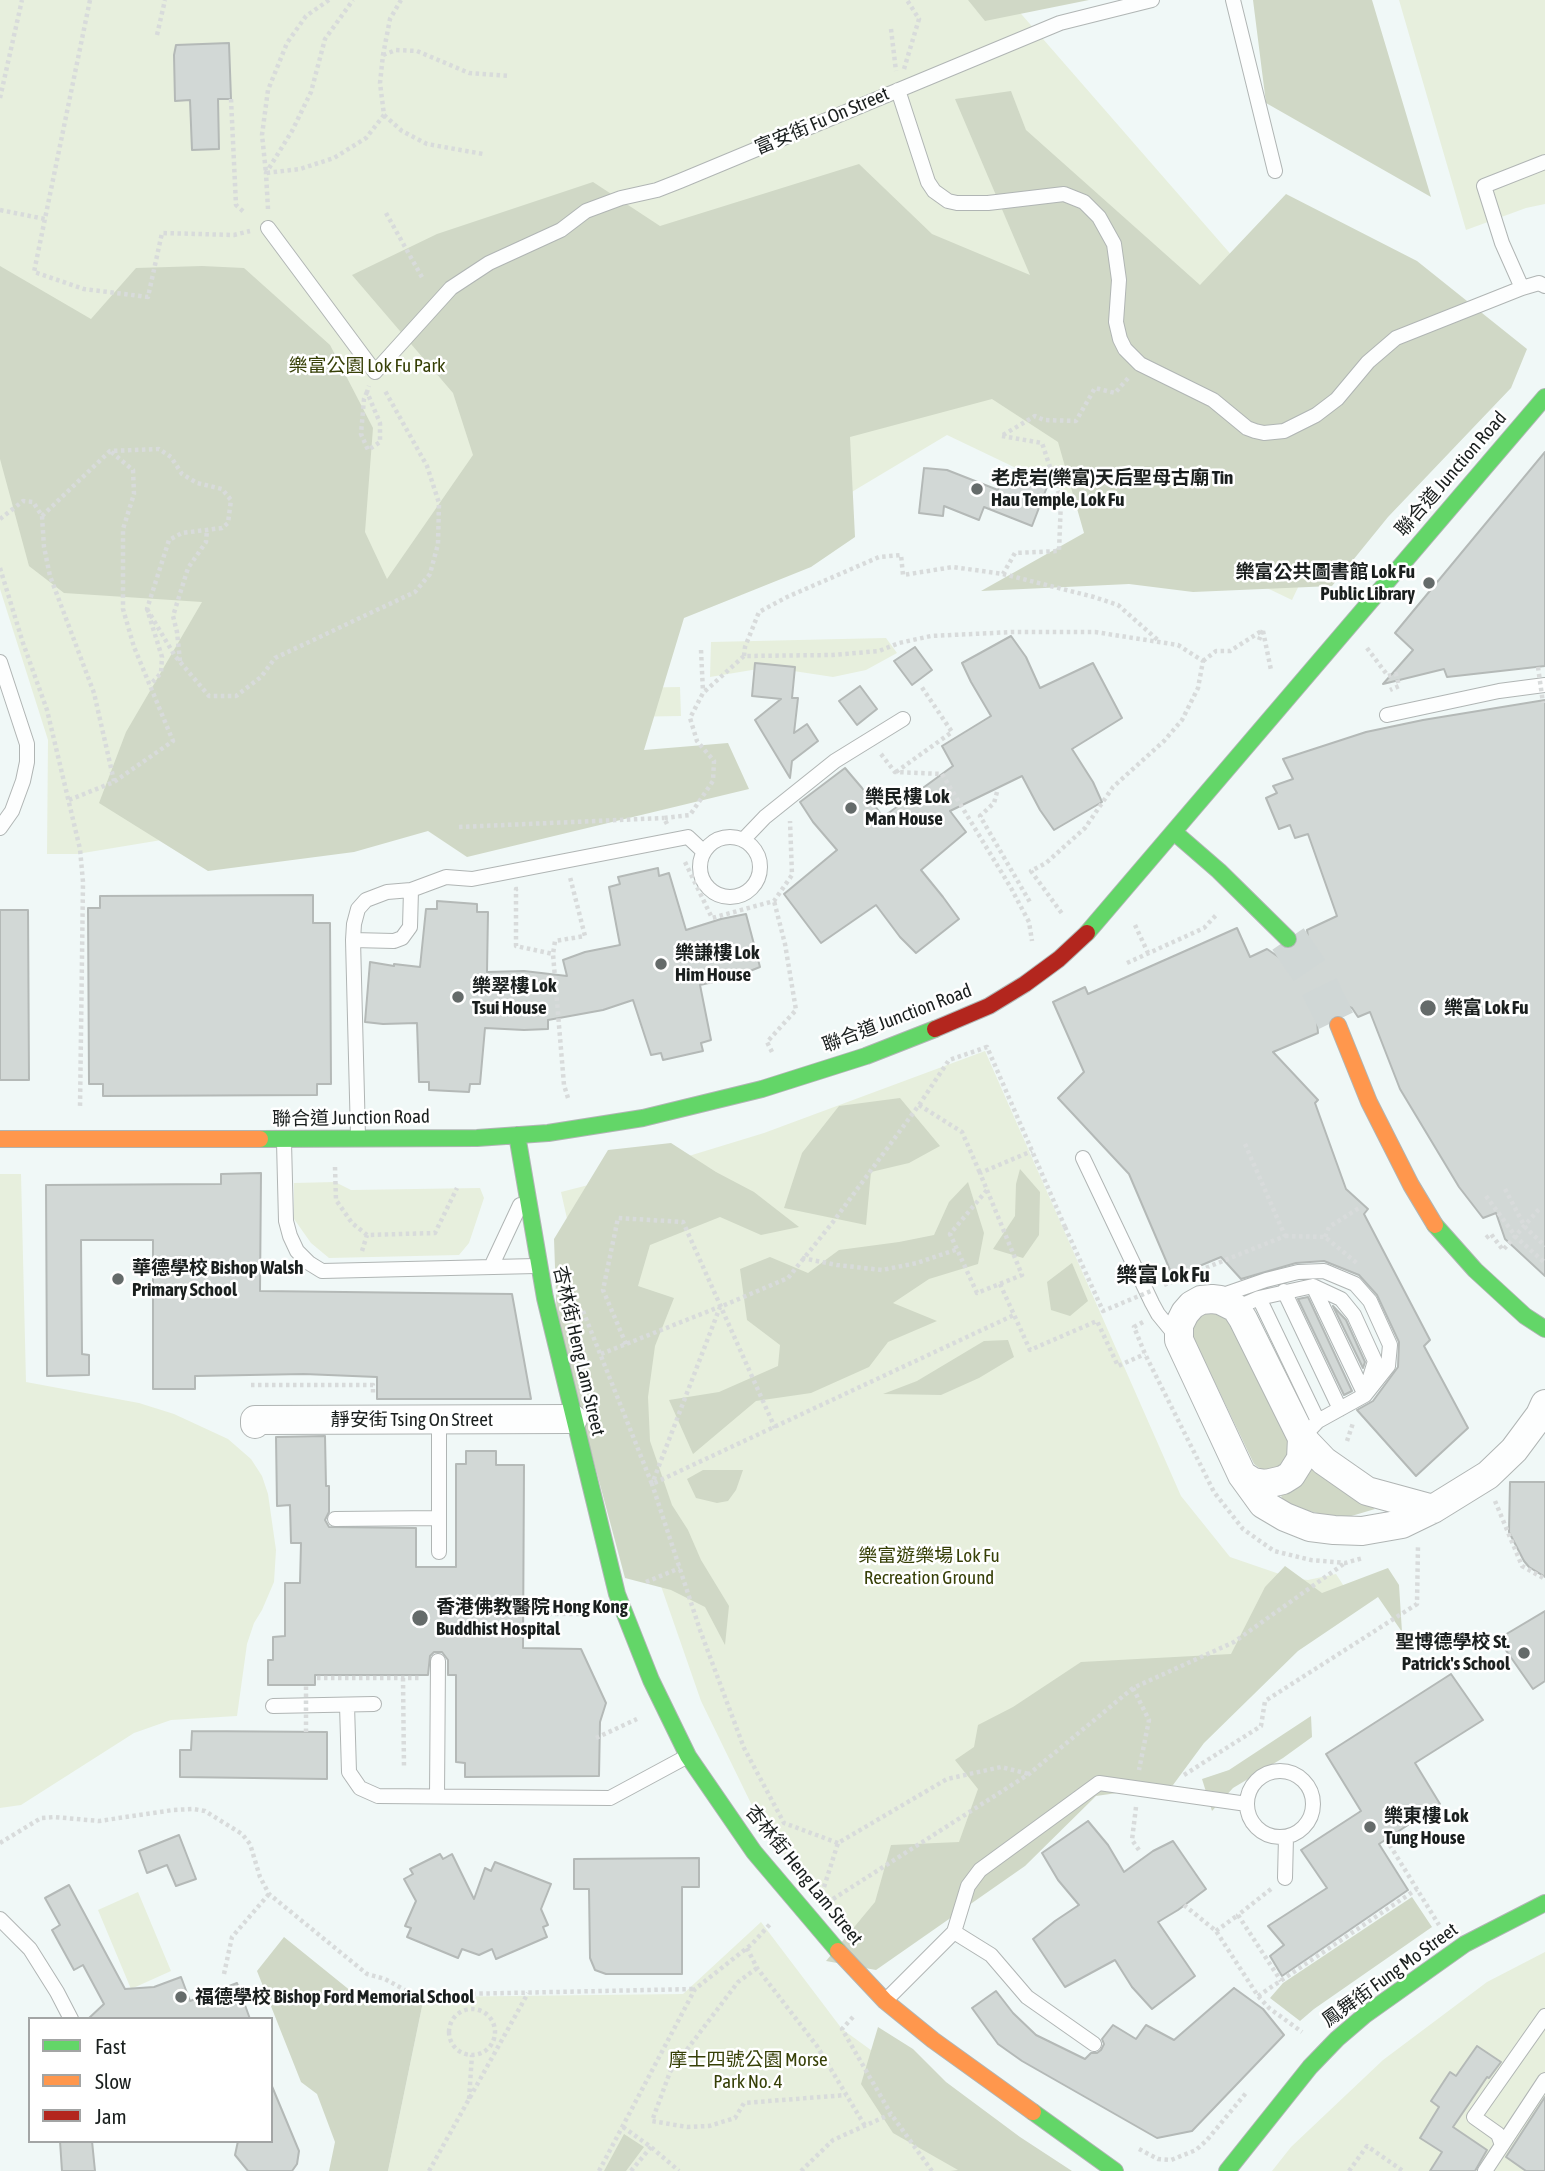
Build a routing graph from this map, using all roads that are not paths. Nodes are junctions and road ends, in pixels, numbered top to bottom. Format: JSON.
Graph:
{"nodes":[{"id":1,"x":1152,"y":0,"type":"edge"},
{"id":2,"x":1233,"y":0,"type":"edge"},
{"id":3,"x":898,"y":90,"type":"junction"},
{"id":4,"x":1545,"y":162,"type":"edge"},
{"id":5,"x":1275,"y":171,"type":"dead end"},
{"id":6,"x":268,"y":228,"type":"road end"},
{"id":7,"x":1545,"y":286,"type":"edge"},
{"id":8,"x":1522,"y":288,"type":"junction"},
{"id":9,"x":1545,"y":397,"type":"edge"},
{"id":10,"x":0,"y":662,"type":"edge"},
{"id":11,"x":1545,"y":685,"type":"edge"},
{"id":12,"x":1387,"y":715,"type":"dead end"},
{"id":13,"x":902,"y":719,"type":"dead end"},
{"id":14,"x":0,"y":828,"type":"edge"},
{"id":15,"x":1174,"y":832,"type":"junction"},
{"id":16,"x":743,"y":840,"type":"junction"},
{"id":17,"x":704,"y":852,"type":"junction"},
{"id":18,"x":411,"y":890,"type":"junction"},
{"id":19,"x":1288,"y":939,"type":"tunnel mouth"},
{"id":20,"x":353,"y":940,"type":"junction"},
{"id":21,"x":1338,"y":1025,"type":"tunnel mouth"},
{"id":22,"x":517,"y":1135,"type":"junction"},
{"id":23,"x":0,"y":1139,"type":"edge"},
{"id":24,"x":358,"y":1139,"type":"junction"},
{"id":25,"x":284,"y":1140,"type":"junction"},
{"id":26,"x":1083,"y":1158,"type":"dead end"},
{"id":27,"x":526,"y":1191,"type":"junction"},
{"id":28,"x":538,"y":1266,"type":"junction"},
{"id":29,"x":491,"y":1267,"type":"junction"},
{"id":30,"x":1313,"y":1286,"type":"junction"},
{"id":31,"x":1284,"y":1291,"type":"junction"},
{"id":32,"x":1236,"y":1302,"type":"junction"},
{"id":33,"x":1545,"y":1329,"type":"edge"},
{"id":34,"x":1179,"y":1340,"type":"junction"},
{"id":35,"x":1365,"y":1395,"type":"junction"},
{"id":36,"x":1545,"y":1404,"type":"edge"},
{"id":37,"x":1340,"y":1409,"type":"junction"},
{"id":38,"x":573,"y":1419,"type":"junction"},
{"id":39,"x":439,"y":1420,"type":"junction"},
{"id":40,"x":255,"y":1424,"type":"dead end"},
{"id":41,"x":1310,"y":1430,"type":"junction"},
{"id":42,"x":1242,"y":1475,"type":"junction"},
{"id":43,"x":1433,"y":1509,"type":"junction"},
{"id":44,"x":439,"y":1518,"type":"junction"},
{"id":45,"x":335,"y":1519,"type":"dead end"},
{"id":46,"x":439,"y":1552,"type":"dead end"},
{"id":47,"x":438,"y":1661,"type":"dead end"},
{"id":48,"x":347,"y":1704,"type":"junction"},
{"id":49,"x":374,"y":1704,"type":"dead end"},
{"id":50,"x":273,"y":1706,"type":"dead end"},
{"id":51,"x":688,"y":1756,"type":"junction"},
{"id":52,"x":437,"y":1796,"type":"junction"},
{"id":53,"x":1247,"y":1804,"type":"junction"},
{"id":54,"x":1286,"y":1837,"type":"junction"},
{"id":55,"x":1285,"y":1878,"type":"road end"},
{"id":56,"x":1545,"y":1903,"type":"edge"},
{"id":57,"x":0,"y":1919,"type":"edge"},
{"id":58,"x":954,"y":1932,"type":"junction"},
{"id":59,"x":885,"y":2001,"type":"junction"},
{"id":60,"x":1545,"y":2016,"type":"edge"},
{"id":61,"x":70,"y":2017,"type":"edge"},
{"id":62,"x":1094,"y":2043,"type":"dead end"},
{"id":63,"x":1545,"y":2080,"type":"edge"},
{"id":64,"x":1502,"y":2145,"type":"junction"},
{"id":65,"x":1488,"y":2167,"type":"edge"},
{"id":66,"x":1115,"y":2171,"type":"edge"},
{"id":67,"x":1227,"y":2171,"type":"edge"},
{"id":68,"x":1505,"y":2171,"type":"edge"}],
"edges":[{"from":1,"to":3,"type":"lane"},
{"from":2,"to":5,"type":"lane"},
{"from":3,"to":6,"type":"lane","name":"富安街 Fu On Street"},
{"from":3,"to":8,"type":"lane","name":"富安街 Fu On Street"},
{"from":4,"to":8,"type":"lane"},
{"from":7,"to":8,"type":"lane","name":"富安街 Fu On Street"},
{"from":9,"to":15,"type":"main road","name":"聯合道 Junction Road"},
{"from":10,"to":14,"type":"lane"},
{"from":11,"to":12,"type":"lane"},
{"from":13,"to":16,"type":"lane"},
{"from":15,"to":19,"type":"main road"},
{"from":15,"to":22,"type":"main road","name":"聯合道 Junction Road"},
{"from":16,"to":17,"type":"lane"},
{"from":16,"to":17,"type":"lane"},
{"from":17,"to":18,"type":"lane"},
{"from":18,"to":20,"type":"lane"},
{"from":18,"to":20,"type":"lane"},
{"from":20,"to":24,"type":"lane"},
{"from":21,"to":33,"type":"main road"},
{"from":22,"to":24,"type":"main road","name":"聯合道 Junction Road"},
{"from":22,"to":27,"type":"main road","name":"杏林街 Heng Lam Street"},
{"from":23,"to":25,"type":"main road","name":"聯合道 Junction Road"},
{"from":24,"to":25,"type":"main road","name":"聯合道 Junction Road"},
{"from":25,"to":29,"type":"lane"},
{"from":26,"to":34,"type":"lane"},
{"from":27,"to":28,"type":"main road","name":"杏林街 Heng Lam Street"},
{"from":27,"to":29,"type":"lane"},
{"from":28,"to":29,"type":"lane"},
{"from":28,"to":38,"type":"main road","name":"杏林街 Heng Lam Street"},
{"from":30,"to":31,"type":"lane"},
{"from":30,"to":35,"type":"lane"},
{"from":30,"to":35,"type":"lane"},
{"from":31,"to":32,"type":"lane"},
{"from":31,"to":37,"type":"lane"},
{"from":32,"to":34,"type":"street"},
{"from":32,"to":35,"type":"lane"},
{"from":32,"to":41,"type":"street"},
{"from":34,"to":42,"type":"street"},
{"from":35,"to":37,"type":"lane"},
{"from":36,"to":43,"type":"street"},
{"from":37,"to":41,"type":"lane"},
{"from":38,"to":39,"type":"street","name":"靜安街 Tsing On Street"},
{"from":38,"to":51,"type":"main road","name":"杏林街 Heng Lam Street"},
{"from":39,"to":40,"type":"street","name":"靜安街 Tsing On Street"},
{"from":39,"to":44,"type":"lane"},
{"from":41,"to":42,"type":"street"},
{"from":41,"to":43,"type":"street"},
{"from":42,"to":43,"type":"street"},
{"from":44,"to":45,"type":"lane"},
{"from":44,"to":46,"type":"lane"},
{"from":47,"to":52,"type":"lane"},
{"from":48,"to":49,"type":"lane"},
{"from":48,"to":50,"type":"lane"},
{"from":48,"to":52,"type":"lane"},
{"from":51,"to":52,"type":"lane"},
{"from":51,"to":59,"type":"main road","name":"杏林街 Heng Lam Street"},
{"from":53,"to":54,"type":"lane"},
{"from":53,"to":54,"type":"lane"},
{"from":53,"to":58,"type":"lane"},
{"from":54,"to":55,"type":"lane"},
{"from":56,"to":67,"type":"main road","name":"鳳舞街 Fung Mo Street"},
{"from":57,"to":61,"type":"lane"},
{"from":58,"to":59,"type":"lane"},
{"from":58,"to":62,"type":"lane"},
{"from":59,"to":66,"type":"main road","name":"杏林街 Heng Lam Street"},
{"from":60,"to":64,"type":"lane"},
{"from":63,"to":64,"type":"lane"},
{"from":64,"to":65,"type":"lane"},
{"from":65,"to":68,"type":"lane"}]}
